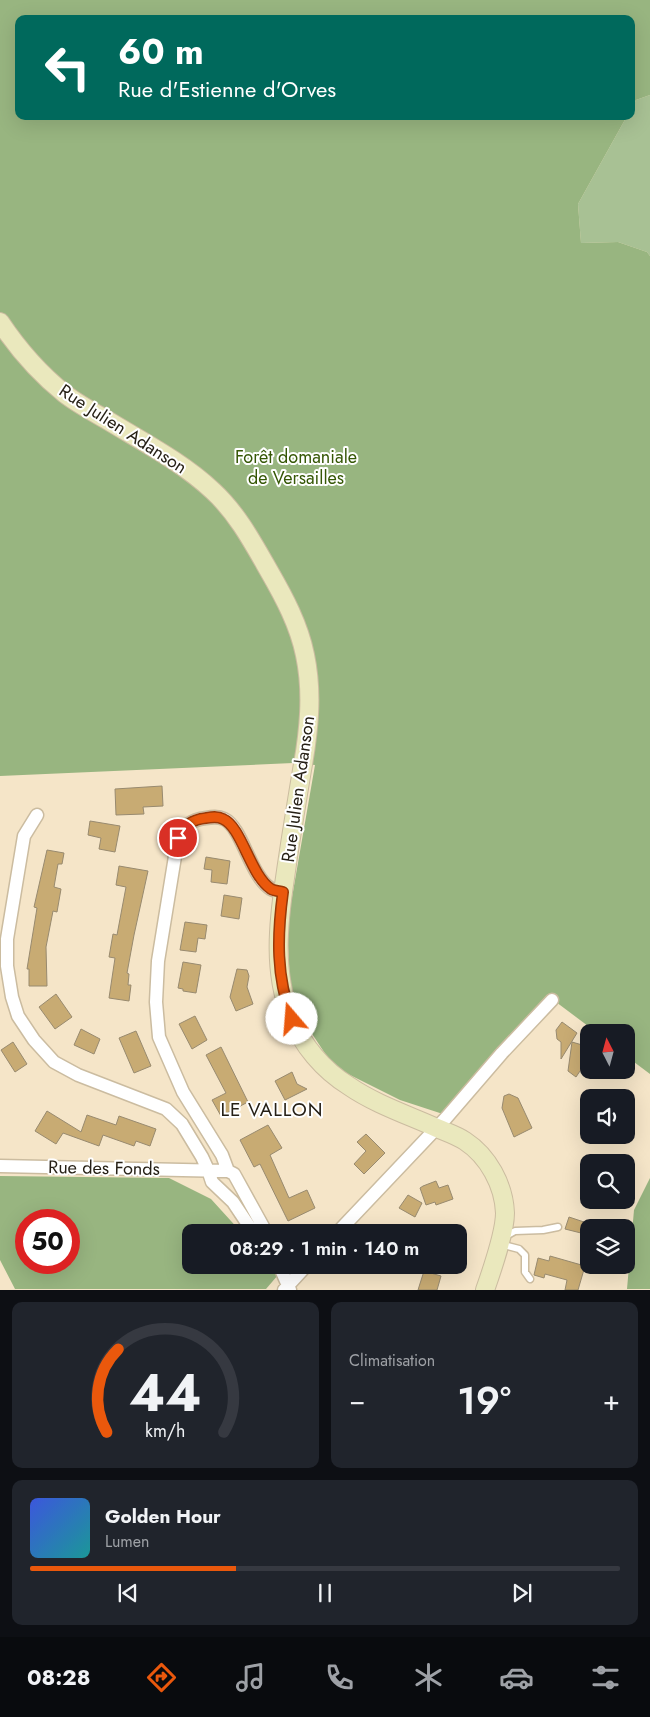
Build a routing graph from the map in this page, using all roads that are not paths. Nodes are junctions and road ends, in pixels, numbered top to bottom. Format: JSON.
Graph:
{"nodes":[{"id":1,"x":0,"y":322,"type":"edge"},
{"id":2,"x":37,"y":815,"type":"dead end"},
{"id":3,"x":283,"y":892,"type":"junction"},
{"id":4,"x":552,"y":1000,"type":"dead end"},
{"id":5,"x":437,"y":1128,"type":"junction"},
{"id":6,"x":0,"y":1166,"type":"edge"},
{"id":7,"x":208,"y":1170,"type":"junction"},
{"id":8,"x":228,"y":1171,"type":"junction"},
{"id":9,"x":248,"y":1224,"type":"edge"},
{"id":10,"x":262,"y":1224,"type":"edge"},
{"id":11,"x":346,"y":1224,"type":"edge"},
{"id":12,"x":558,"y":1227,"type":"dead end"},
{"id":13,"x":499,"y":1244,"type":"junction"},
{"id":14,"x":283,"y":1274,"type":"edge"},
{"id":15,"x":300,"y":1274,"type":"edge"},
{"id":16,"x":530,"y":1279,"type":"dead end"},
{"id":17,"x":288,"y":1288,"type":"edge"},
{"id":18,"x":485,"y":1290,"type":"edge"}],
"edges":[{"from":1,"to":3,"type":"main road","name":"Rue Julien Adanson"},
{"from":2,"to":7,"type":"street"},
{"from":3,"to":5,"type":"main road","name":"Rue Julien Adanson"},
{"from":3,"to":8,"type":"street"},
{"from":4,"to":5,"type":"street"},
{"from":5,"to":11,"type":"street"},
{"from":5,"to":13,"type":"main road","name":"Rue Julien Adanson"},
{"from":6,"to":7,"type":"street","name":"Rue des Fonds"},
{"from":7,"to":8,"type":"street","name":"Rue des Fonds"},
{"from":7,"to":9,"type":"street"},
{"from":8,"to":10,"type":"street"},
{"from":12,"to":13,"type":"lane"},
{"from":13,"to":16,"type":"lane"},
{"from":13,"to":18,"type":"main road","name":"Rue Julien Adanson"},
{"from":14,"to":17,"type":"street"},
{"from":15,"to":17,"type":"street"}]}
